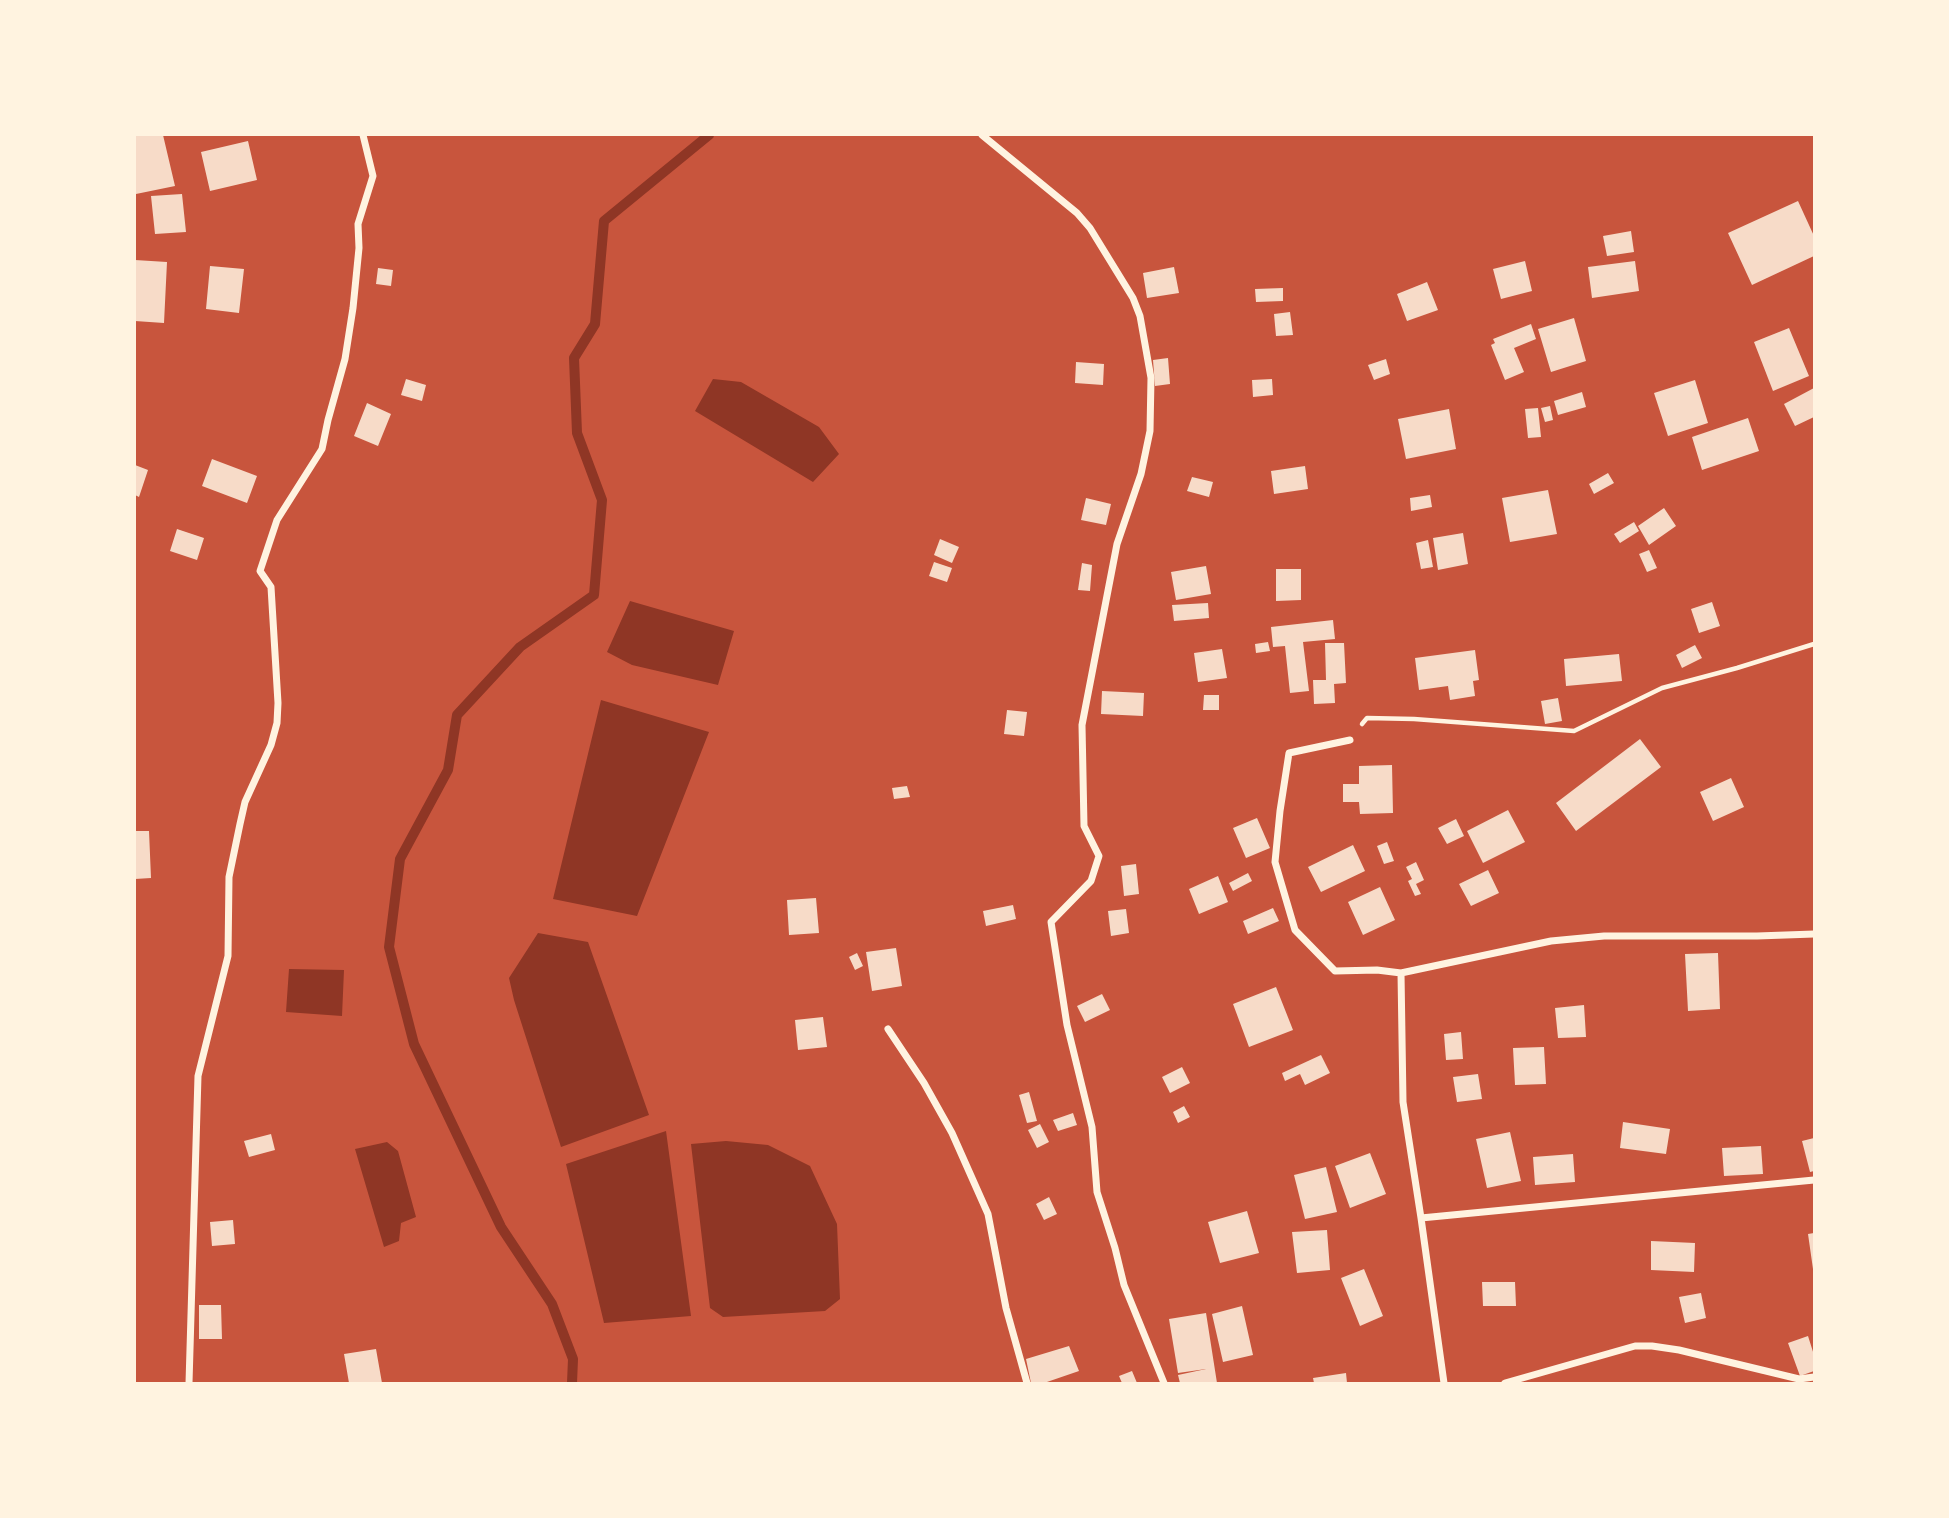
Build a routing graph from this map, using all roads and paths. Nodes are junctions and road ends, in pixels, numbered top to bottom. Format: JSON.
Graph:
{"nodes":[{"id":1,"x":363,"y":135,"type":"edge"},
{"id":2,"x":982,"y":135,"type":"edge"},
{"id":3,"x":1814,"y":644,"type":"edge"},
{"id":4,"x":1350,"y":740,"type":"joint"},
{"id":5,"x":1814,"y":934,"type":"edge"},
{"id":6,"x":1401,"y":973,"type":"junction"},
{"id":7,"x":888,"y":1028,"type":"dead end"},
{"id":8,"x":1814,"y":1180,"type":"edge"},
{"id":9,"x":1421,"y":1218,"type":"junction"},
{"id":10,"x":1814,"y":1377,"type":"edge"},
{"id":11,"x":189,"y":1383,"type":"edge"},
{"id":12,"x":1027,"y":1383,"type":"edge"},
{"id":13,"x":1164,"y":1383,"type":"edge"},
{"id":14,"x":1444,"y":1383,"type":"edge"},
{"id":15,"x":1505,"y":1383,"type":"edge"}],
"edges":[{"from":1,"to":11,"type":"street"},
{"from":2,"to":13,"type":"street"},
{"from":3,"to":4,"type":"path"},
{"from":4,"to":6,"type":"street"},
{"from":5,"to":6,"type":"street"},
{"from":6,"to":9,"type":"street"},
{"from":7,"to":12,"type":"street"},
{"from":8,"to":9,"type":"street"},
{"from":9,"to":14,"type":"street"},
{"from":10,"to":15,"type":"street"}]}
